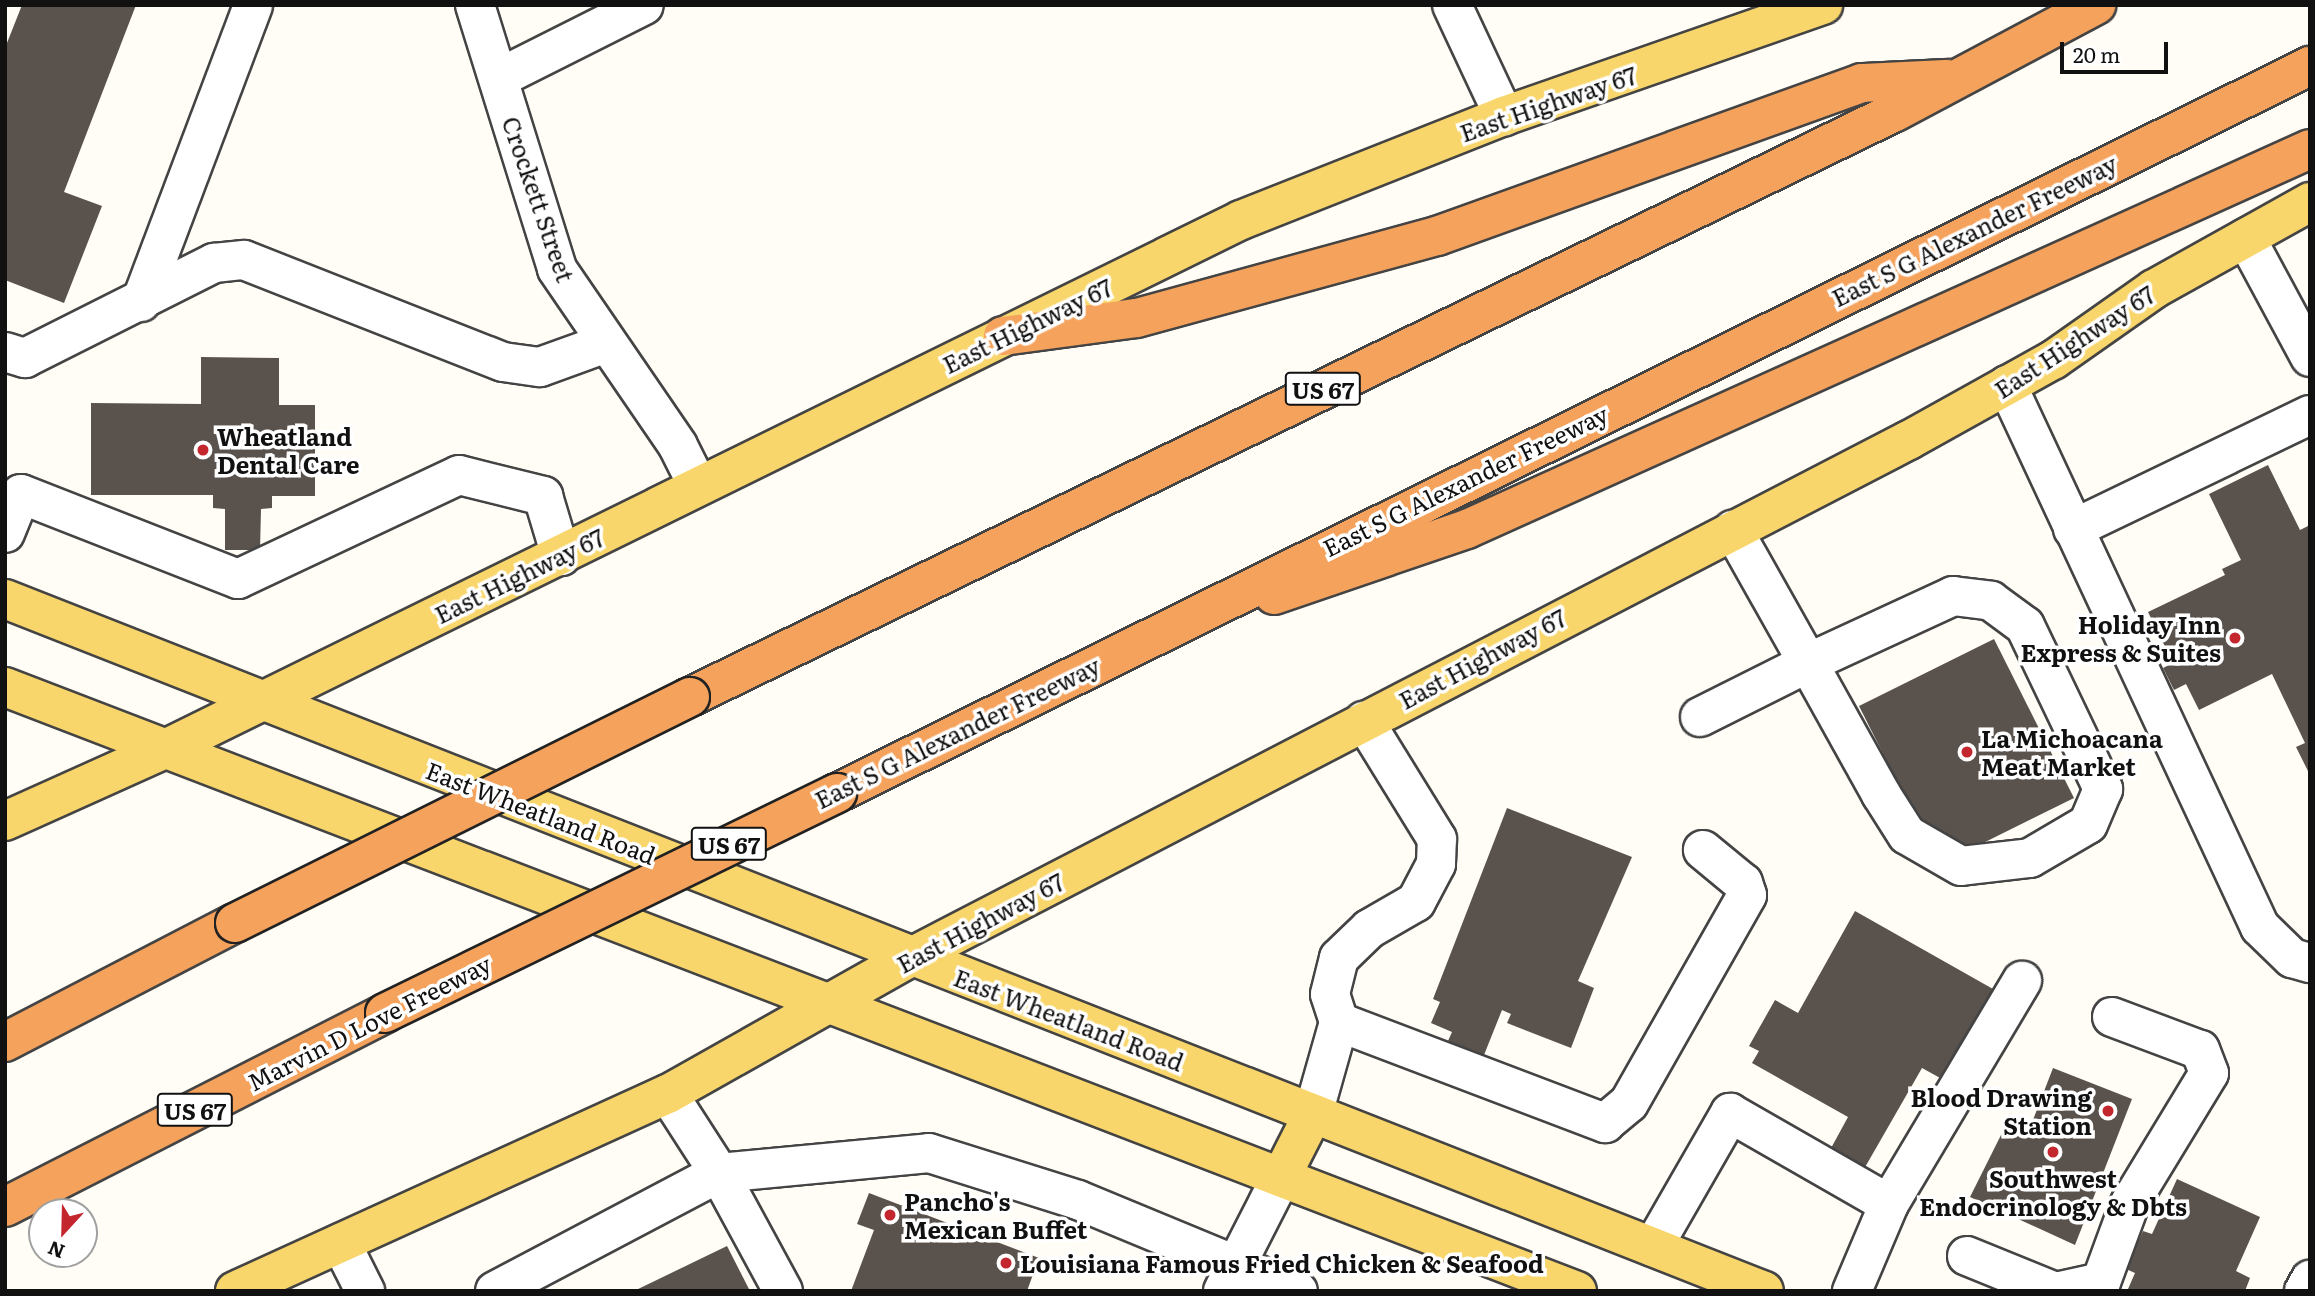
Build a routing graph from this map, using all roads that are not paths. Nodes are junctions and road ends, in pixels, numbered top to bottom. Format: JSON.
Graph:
{"nodes":[{"id":1,"x":253,"y":5,"type":"edge"},
{"id":2,"x":475,"y":5,"type":"edge"},
{"id":3,"x":644,"y":5,"type":"edge"},
{"id":4,"x":1452,"y":5,"type":"edge"},
{"id":5,"x":1823,"y":5,"type":"edge"},
{"id":6,"x":2096,"y":5,"type":"edge"},
{"id":7,"x":2310,"y":66,"type":"edge"},
{"id":8,"x":499,"y":78,"type":"junction"},
{"id":9,"x":1956,"y":78,"type":"junction"},
{"id":10,"x":1504,"y":116,"type":"junction"},
{"id":11,"x":2310,"y":149,"type":"edge"},
{"id":12,"x":2310,"y":202,"type":"edge"},
{"id":13,"x":2246,"y":238,"type":"junction"},
{"id":14,"x":141,"y":302,"type":"junction"},
{"id":15,"x":1003,"y":336,"type":"junction"},
{"id":16,"x":604,"y":344,"type":"junction"},
{"id":17,"x":5,"y":352,"type":"edge"},
{"id":18,"x":2310,"y":357,"type":"edge"},
{"id":19,"x":2007,"y":385,"type":"junction"},
{"id":20,"x":2310,"y":415,"type":"edge"},
{"id":21,"x":698,"y":486,"type":"junction"},
{"id":22,"x":2073,"y":528,"type":"junction"},
{"id":23,"x":1732,"y":530,"type":"junction"},
{"id":24,"x":5,"y":533,"type":"edge"},
{"id":25,"x":561,"y":556,"type":"junction"},
{"id":26,"x":5,"y":599,"type":"edge"},
{"id":27,"x":1172,"y":625,"type":"junction"},
{"id":28,"x":1808,"y":663,"type":"junction"},
{"id":29,"x":5,"y":687,"type":"edge"},
{"id":30,"x":256,"y":701,"type":"junction"},
{"id":31,"x":1700,"y":718,"type":"dead end"},
{"id":32,"x":1364,"y":721,"type":"junction"},
{"id":33,"x":164,"y":749,"type":"junction"},
{"id":34,"x":5,"y":821,"type":"edge"},
{"id":35,"x":1703,"y":850,"type":"dead end"},
{"id":36,"x":621,"y":895,"type":"joint"},
{"id":37,"x":911,"y":957,"type":"junction"},
{"id":38,"x":2310,"y":963,"type":"edge"},
{"id":39,"x":2022,"y":981,"type":"dead end"},
{"id":40,"x":832,"y":1002,"type":"junction"},
{"id":41,"x":2112,"y":1017,"type":"dead end"},
{"id":42,"x":1339,"y":1022,"type":"junction"},
{"id":43,"x":5,"y":1042,"type":"edge"},
{"id":44,"x":668,"y":1094,"type":"junction"},
{"id":45,"x":1313,"y":1114,"type":"junction"},
{"id":46,"x":719,"y":1173,"type":"junction"},
{"id":47,"x":1282,"y":1175,"type":"junction"},
{"id":48,"x":1889,"y":1204,"type":"junction"},
{"id":49,"x":5,"y":1207,"type":"edge"},
{"id":50,"x":341,"y":1243,"type":"junction"},
{"id":51,"x":1653,"y":1247,"type":"junction"},
{"id":52,"x":1967,"y":1256,"type":"dead end"},
{"id":53,"x":1230,"y":1278,"type":"edge"},
{"id":54,"x":2310,"y":1280,"type":"edge"},
{"id":55,"x":2105,"y":1287,"type":"edge"},
{"id":56,"x":1571,"y":1290,"type":"edge"},
{"id":57,"x":235,"y":1291,"type":"edge"},
{"id":58,"x":365,"y":1291,"type":"edge"},
{"id":59,"x":495,"y":1291,"type":"edge"},
{"id":60,"x":783,"y":1291,"type":"edge"},
{"id":61,"x":1298,"y":1291,"type":"edge"},
{"id":62,"x":1764,"y":1291,"type":"edge"},
{"id":63,"x":1852,"y":1291,"type":"edge"},
{"id":64,"x":2053,"y":1291,"type":"edge"},
{"id":65,"x":2060,"y":1291,"type":"edge"},
{"id":66,"x":2304,"y":1291,"type":"edge"}],
"edges":[{"from":1,"to":14,"type":"street"},
{"from":2,"to":8,"type":"street","name":"Crockett Street"},
{"from":3,"to":8,"type":"street"},
{"from":4,"to":10,"type":"street"},
{"from":5,"to":10,"type":"main road","name":"East Highway 67"},
{"from":6,"to":9,"type":"highway","number":"US 67"},
{"from":7,"to":27,"type":"highway","name":"East S G Alexander Freeway","number":"US 67"},
{"from":8,"to":16,"type":"street","name":"Crockett Street"},
{"from":9,"to":15,"type":"highway"},
{"from":9,"to":43,"type":"highway","number":"US 67","bridge":true},
{"from":10,"to":15,"type":"main road","name":"East Highway 67"},
{"from":11,"to":27,"type":"highway"},
{"from":12,"to":13,"type":"main road","name":"East Highway 67"},
{"from":13,"to":18,"type":"street"},
{"from":13,"to":19,"type":"main road","name":"East Highway 67"},
{"from":14,"to":16,"type":"street"},
{"from":14,"to":17,"type":"street"},
{"from":15,"to":21,"type":"main road","name":"East Highway 67"},
{"from":16,"to":21,"type":"street","name":"Crockett Street"},
{"from":19,"to":22,"type":"street"},
{"from":19,"to":23,"type":"main road","name":"East Highway 67"},
{"from":20,"to":22,"type":"street"},
{"from":21,"to":25,"type":"main road","name":"East Highway 67"},
{"from":22,"to":38,"type":"street"},
{"from":23,"to":28,"type":"street"},
{"from":23,"to":32,"type":"main road","name":"East Highway 67"},
{"from":24,"to":25,"type":"street"},
{"from":25,"to":30,"type":"main road","name":"East Highway 67"},
{"from":26,"to":30,"type":"main road","name":"East Wheatland Road"},
{"from":27,"to":36,"type":"highway","name":"East S G Alexander Freeway","number":"US 67","bridge":true},
{"from":28,"to":28,"type":"street"},
{"from":28,"to":31,"type":"street"},
{"from":29,"to":33,"type":"main road"},
{"from":30,"to":33,"type":"main road"},
{"from":30,"to":37,"type":"main road","name":"East Wheatland Road"},
{"from":32,"to":37,"type":"main road","name":"East Highway 67"},
{"from":32,"to":42,"type":"street"},
{"from":33,"to":34,"type":"main road"},
{"from":33,"to":40,"type":"main road"},
{"from":35,"to":42,"type":"street"},
{"from":36,"to":49,"type":"highway","name":"Marvin D Love Freeway","number":"US 67","bridge":true},
{"from":37,"to":40,"type":"main road","name":"East Highway 67"},
{"from":37,"to":45,"type":"main road","name":"East Wheatland Road"},
{"from":39,"to":48,"type":"street"},
{"from":40,"to":44,"type":"main road"},
{"from":40,"to":47,"type":"main road"},
{"from":41,"to":55,"type":"street"},
{"from":42,"to":45,"type":"street"},
{"from":44,"to":46,"type":"street"},
{"from":44,"to":50,"type":"main road"},
{"from":45,"to":47,"type":"main road"},
{"from":45,"to":51,"type":"main road","name":"East Wheatland Road"},
{"from":46,"to":53,"type":"street"},
{"from":46,"to":59,"type":"street"},
{"from":46,"to":60,"type":"street"},
{"from":47,"to":53,"type":"street"},
{"from":47,"to":56,"type":"main road"},
{"from":48,"to":51,"type":"street"},
{"from":48,"to":63,"type":"street"},
{"from":50,"to":57,"type":"main road"},
{"from":50,"to":58,"type":"street"},
{"from":51,"to":62,"type":"main road","name":"East Wheatland Road"},
{"from":52,"to":64,"type":"street"},
{"from":53,"to":61,"type":"street"},
{"from":54,"to":66,"type":"street"},
{"from":55,"to":65,"type":"street"}]}
